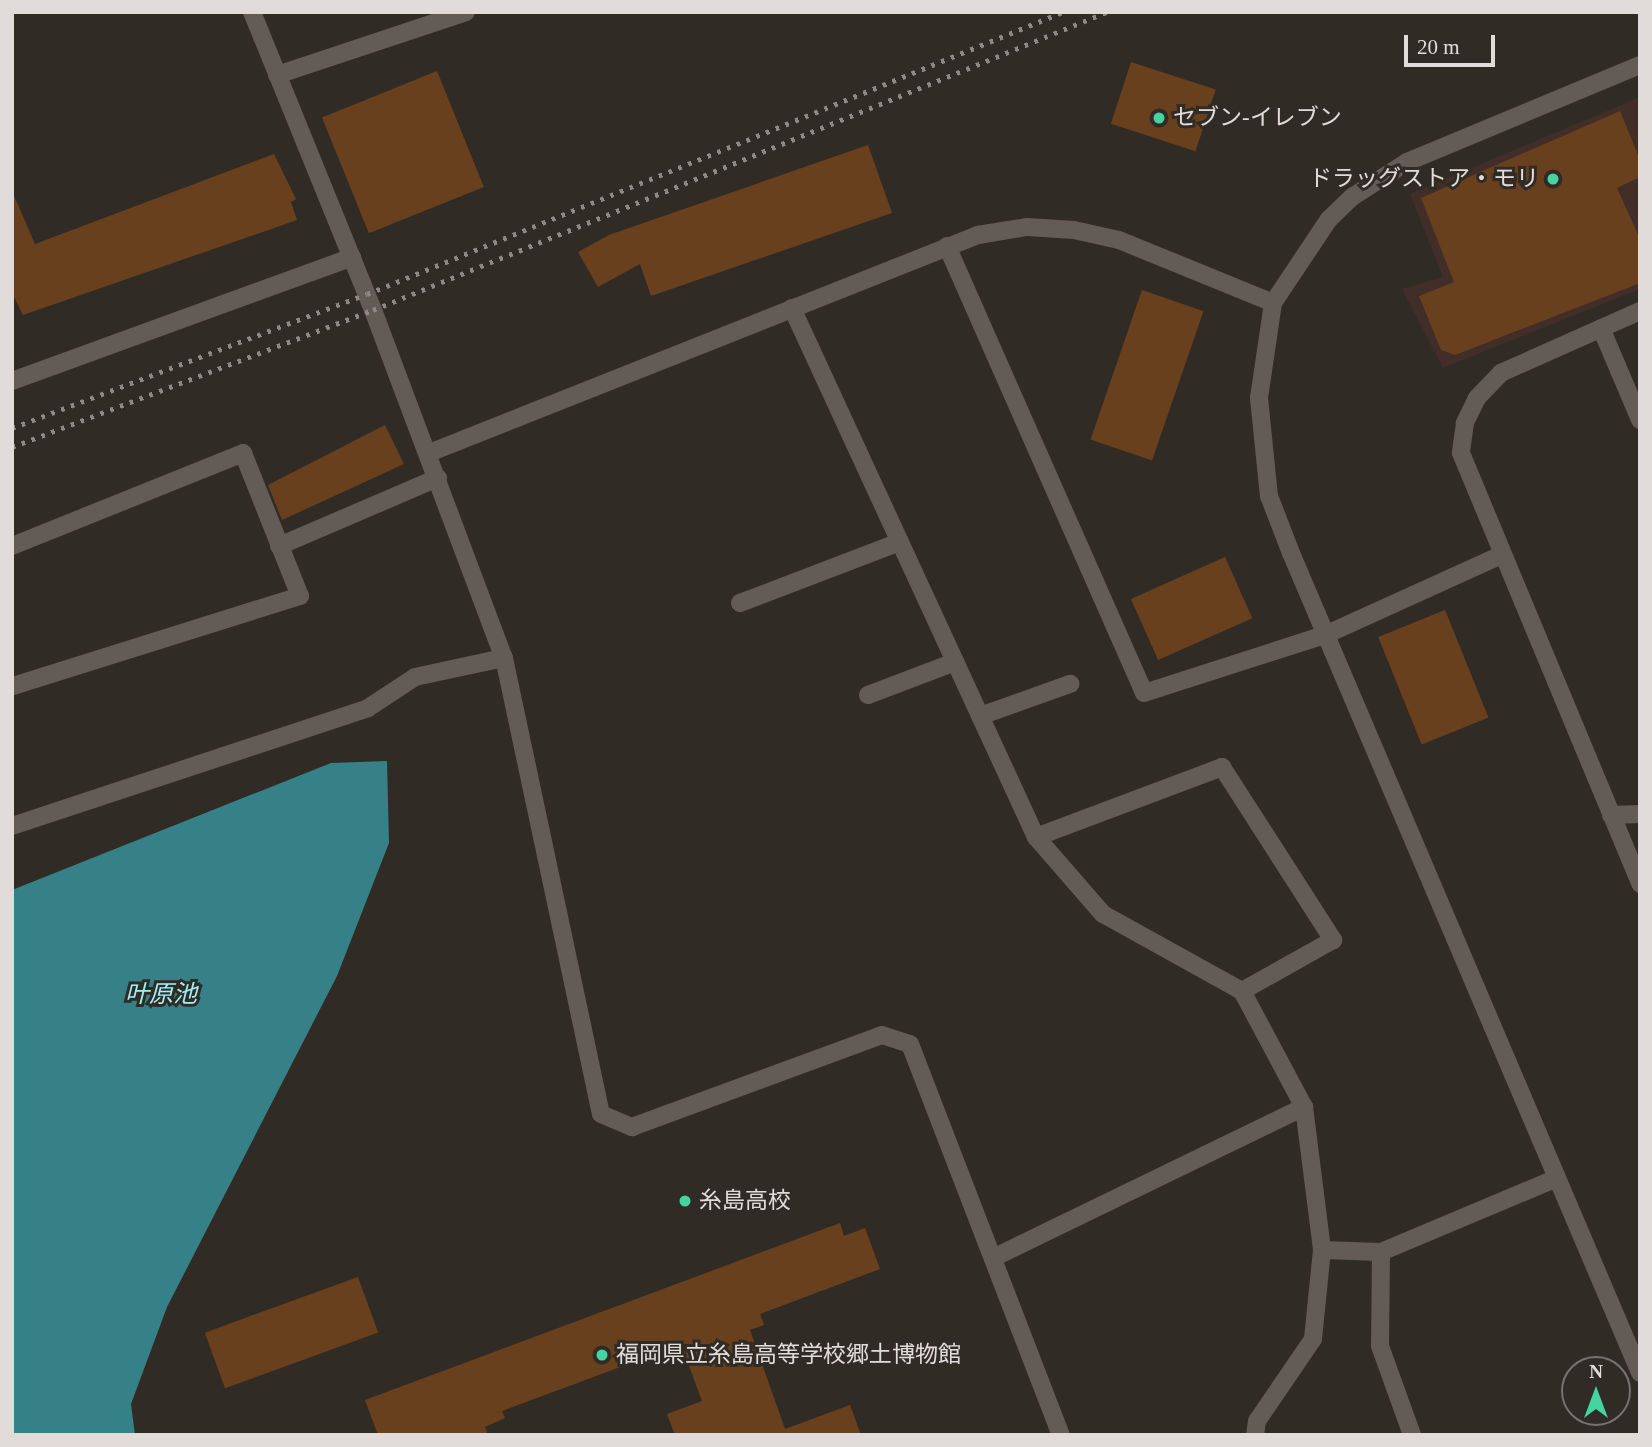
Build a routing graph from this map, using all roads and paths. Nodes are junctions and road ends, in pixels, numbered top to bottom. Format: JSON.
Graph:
{"nodes":[{"id":1,"x":252,"y":12,"type":"edge"},
{"id":2,"x":466,"y":12,"type":"edge"},
{"id":3,"x":1640,"y":65,"type":"edge"},
{"id":4,"x":277,"y":75,"type":"junction"},
{"id":5,"x":947,"y":246,"type":"junction"},
{"id":6,"x":352,"y":257,"type":"junction"},
{"id":7,"x":1273,"y":303,"type":"junction"},
{"id":8,"x":792,"y":308,"type":"junction"},
{"id":9,"x":1640,"y":311,"type":"edge"},
{"id":10,"x":1601,"y":327,"type":"junction"},
{"id":11,"x":12,"y":381,"type":"edge"},
{"id":12,"x":1640,"y":420,"type":"edge"},
{"id":13,"x":429,"y":453,"type":"junction"},
{"id":14,"x":438,"y":478,"type":"junction"},
{"id":15,"x":900,"y":542,"type":"junction"},
{"id":16,"x":12,"y":546,"type":"edge"},
{"id":17,"x":279,"y":546,"type":"junction"},
{"id":18,"x":1501,"y":555,"type":"junction"},
{"id":19,"x":740,"y":603,"type":"dead end"},
{"id":20,"x":1325,"y":635,"type":"junction"},
{"id":21,"x":504,"y":658,"type":"junction"},
{"id":22,"x":955,"y":662,"type":"junction"},
{"id":23,"x":1070,"y":684,"type":"dead end"},
{"id":24,"x":12,"y":686,"type":"edge"},
{"id":25,"x":869,"y":695,"type":"dead end"},
{"id":26,"x":980,"y":716,"type":"junction"},
{"id":27,"x":1640,"y":814,"type":"edge"},
{"id":28,"x":1611,"y":815,"type":"junction"},
{"id":29,"x":12,"y":826,"type":"edge"},
{"id":30,"x":1036,"y":837,"type":"junction"},
{"id":31,"x":1640,"y":884,"type":"edge"},
{"id":32,"x":1242,"y":991,"type":"junction"},
{"id":33,"x":1304,"y":1107,"type":"junction"},
{"id":34,"x":1555,"y":1179,"type":"junction"},
{"id":35,"x":1322,"y":1250,"type":"junction"},
{"id":36,"x":1381,"y":1252,"type":"junction"},
{"id":37,"x":993,"y":1258,"type":"junction"},
{"id":38,"x":1640,"y":1373,"type":"edge"},
{"id":39,"x":1061,"y":1435,"type":"edge"},
{"id":40,"x":1255,"y":1435,"type":"edge"},
{"id":41,"x":1412,"y":1435,"type":"edge"}],
"edges":[{"from":1,"to":4,"type":"street"},
{"from":2,"to":4,"type":"street"},
{"from":3,"to":7,"type":"street"},
{"from":4,"to":6,"type":"street"},
{"from":5,"to":7,"type":"street"},
{"from":5,"to":8,"type":"street"},
{"from":5,"to":20,"type":"street"},
{"from":6,"to":11,"type":"street"},
{"from":6,"to":13,"type":"street"},
{"from":7,"to":20,"type":"street"},
{"from":8,"to":13,"type":"street"},
{"from":8,"to":15,"type":"street"},
{"from":9,"to":10,"type":"street"},
{"from":10,"to":12,"type":"street"},
{"from":10,"to":18,"type":"street"},
{"from":13,"to":14,"type":"street"},
{"from":14,"to":17,"type":"street"},
{"from":14,"to":21,"type":"street"},
{"from":15,"to":19,"type":"street"},
{"from":15,"to":22,"type":"street"},
{"from":16,"to":17,"type":"street"},
{"from":17,"to":24,"type":"street"},
{"from":18,"to":20,"type":"street"},
{"from":18,"to":28,"type":"street"},
{"from":20,"to":34,"type":"street"},
{"from":21,"to":29,"type":"street"},
{"from":21,"to":37,"type":"street"},
{"from":22,"to":25,"type":"street"},
{"from":22,"to":26,"type":"street"},
{"from":23,"to":26,"type":"street"},
{"from":26,"to":30,"type":"street"},
{"from":27,"to":28,"type":"street"},
{"from":28,"to":31,"type":"street"},
{"from":30,"to":32,"type":"street"},
{"from":30,"to":32,"type":"street"},
{"from":32,"to":33,"type":"street"},
{"from":33,"to":35,"type":"street"},
{"from":33,"to":37,"type":"street"},
{"from":34,"to":36,"type":"street"},
{"from":34,"to":38,"type":"street"},
{"from":35,"to":36,"type":"street"},
{"from":35,"to":40,"type":"street"},
{"from":36,"to":41,"type":"street"},
{"from":37,"to":39,"type":"street"}]}
